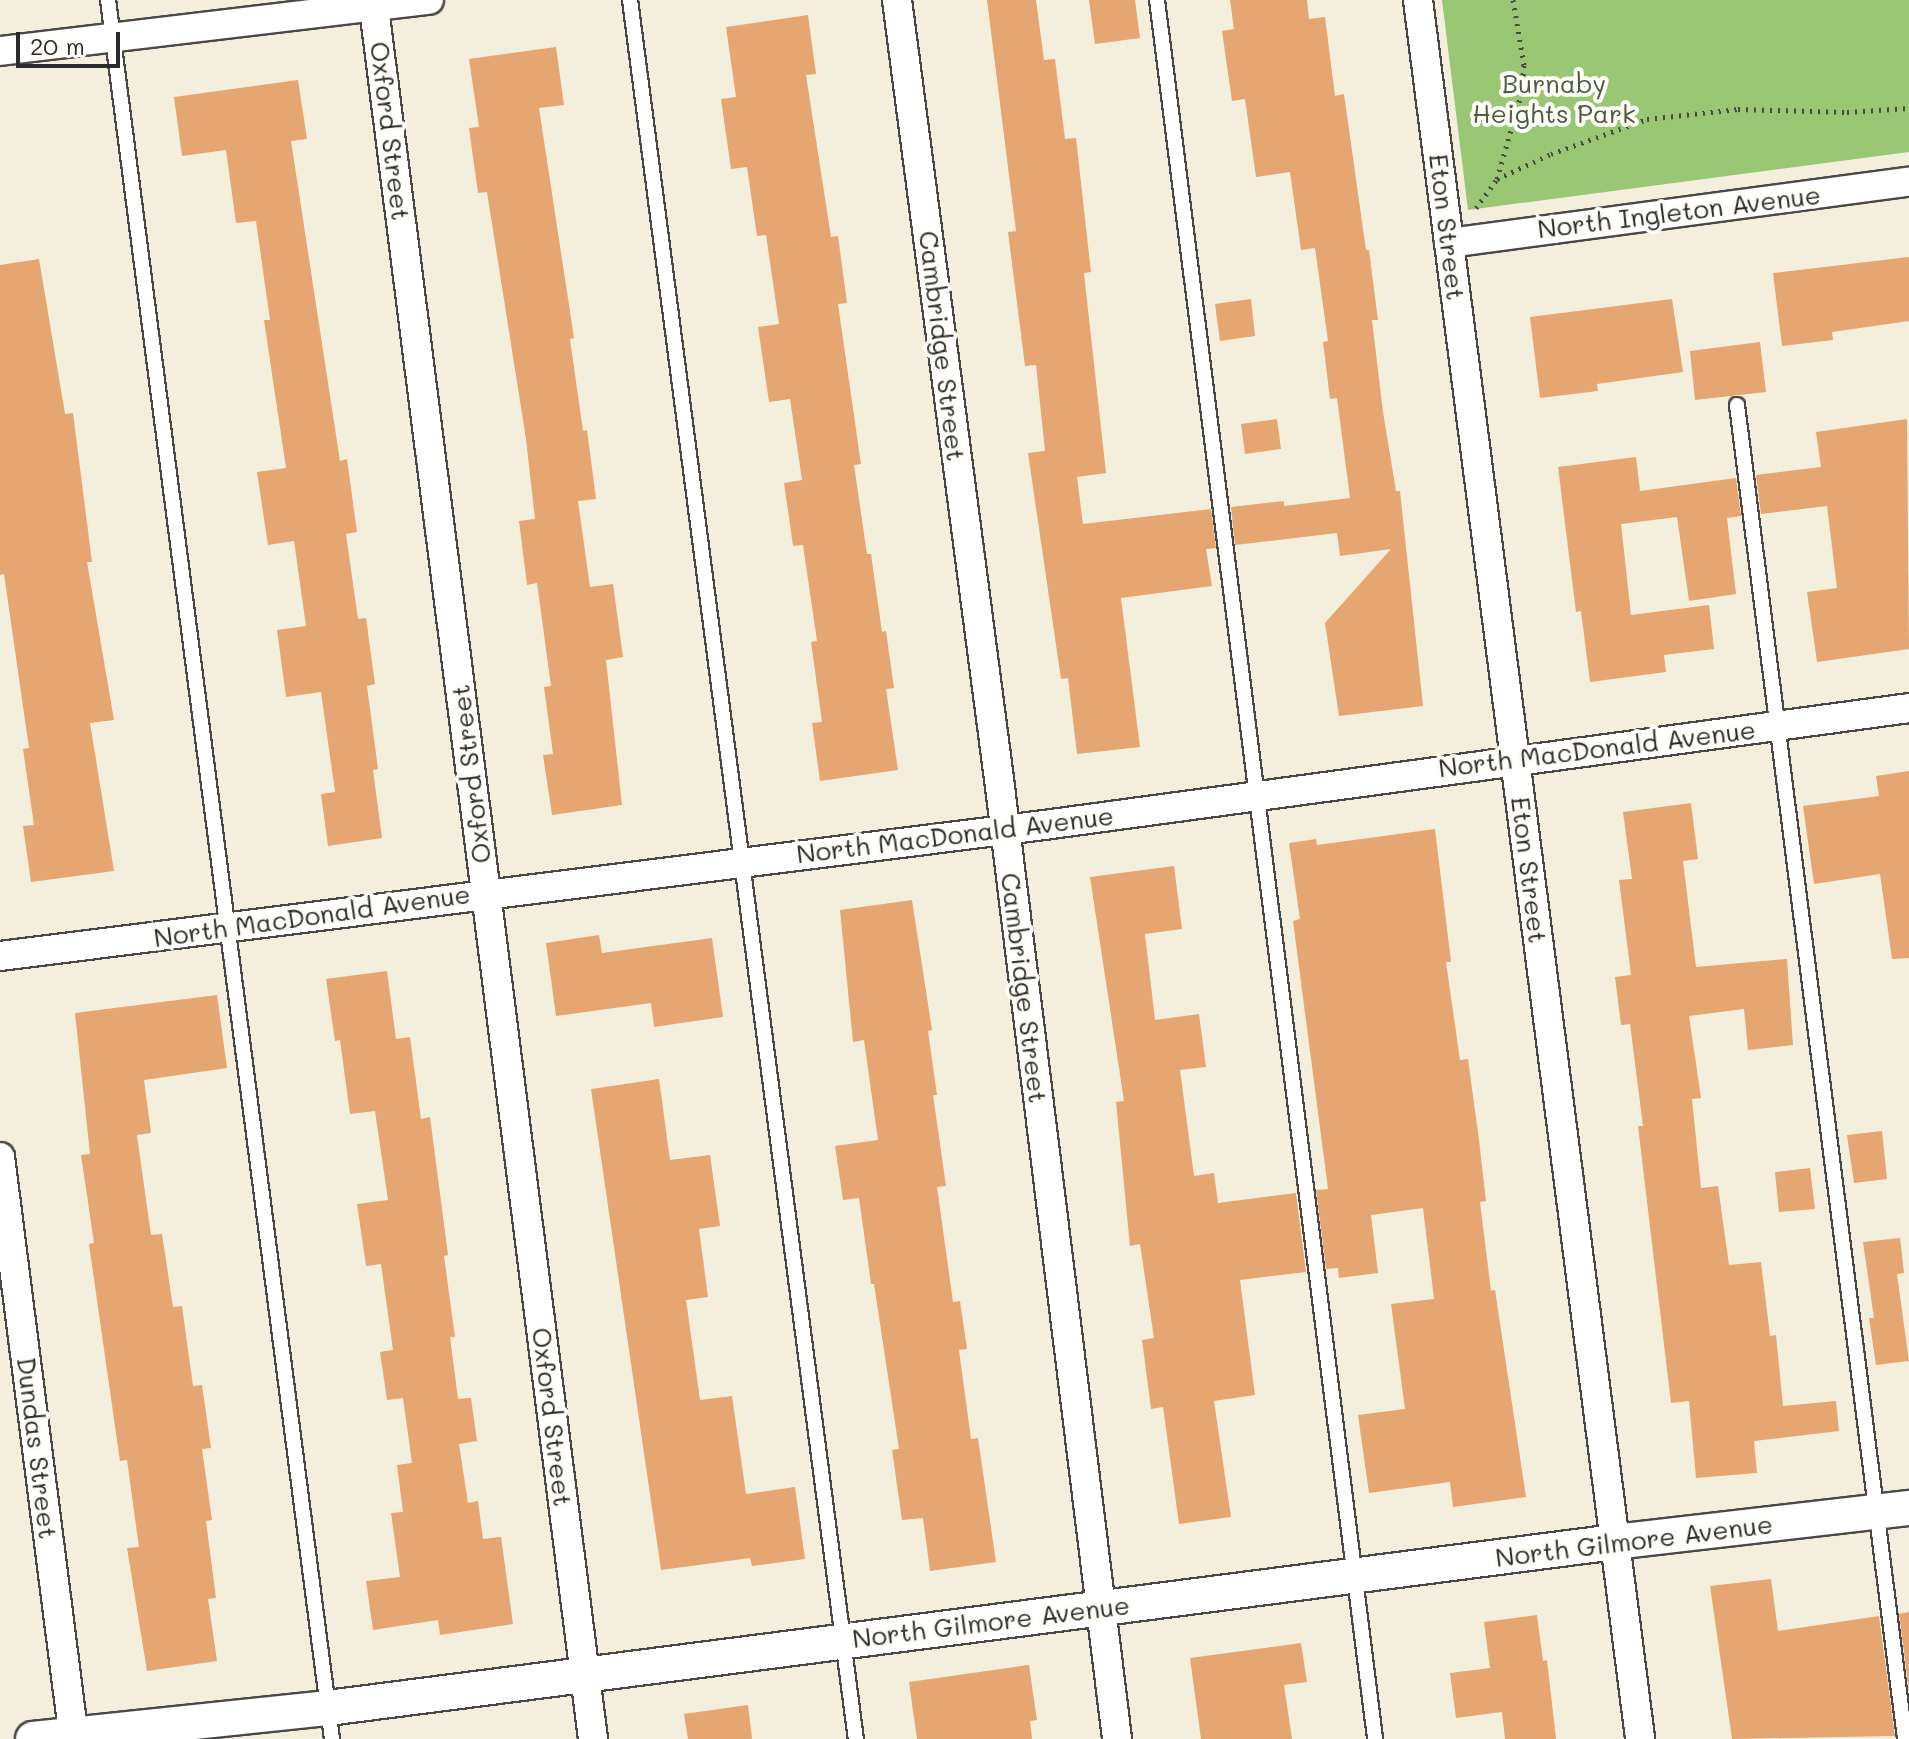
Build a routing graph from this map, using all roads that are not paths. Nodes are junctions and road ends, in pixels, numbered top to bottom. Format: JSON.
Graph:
{"nodes":[{"id":1,"x":108,"y":0,"type":"edge"},
{"id":2,"x":429,"y":0,"type":"edge"},
{"id":3,"x":630,"y":0,"type":"edge"},
{"id":4,"x":897,"y":0,"type":"edge"},
{"id":5,"x":1157,"y":0,"type":"edge"},
{"id":6,"x":1418,"y":0,"type":"edge"},
{"id":7,"x":373,"y":4,"type":"edge"},
{"id":8,"x":112,"y":37,"type":"junction"},
{"id":9,"x":0,"y":51,"type":"edge"},
{"id":10,"x":1909,"y":182,"type":"edge"},
{"id":11,"x":1448,"y":237,"type":"junction"},
{"id":12,"x":1737,"y":405,"type":"dead end"},
{"id":13,"x":1909,"y":708,"type":"edge"},
{"id":14,"x":1777,"y":726,"type":"junction"},
{"id":15,"x":1515,"y":759,"type":"junction"},
{"id":16,"x":1258,"y":795,"type":"junction"},
{"id":17,"x":1005,"y":829,"type":"junction"},
{"id":18,"x":744,"y":861,"type":"junction"},
{"id":19,"x":485,"y":893,"type":"junction"},
{"id":20,"x":229,"y":927,"type":"junction"},
{"id":21,"x":0,"y":956,"type":"edge"},
{"id":22,"x":0,"y":1157,"type":"edge"},
{"id":23,"x":1892,"y":1510,"type":"edge"},
{"id":24,"x":1615,"y":1542,"type":"junction"},
{"id":25,"x":1354,"y":1577,"type":"junction"},
{"id":26,"x":1101,"y":1608,"type":"junction"},
{"id":27,"x":844,"y":1640,"type":"junction"},
{"id":28,"x":584,"y":1673,"type":"junction"},
{"id":29,"x":330,"y":1723,"type":"edge"},
{"id":30,"x":74,"y":1737,"type":"edge"},
{"id":31,"x":33,"y":1739,"type":"edge"},
{"id":32,"x":593,"y":1739,"type":"edge"},
{"id":33,"x":856,"y":1739,"type":"edge"},
{"id":34,"x":1117,"y":1739,"type":"edge"},
{"id":35,"x":1375,"y":1739,"type":"edge"},
{"id":36,"x":1640,"y":1739,"type":"edge"},
{"id":37,"x":1905,"y":1739,"type":"edge"}],
"edges":[{"from":1,"to":8,"type":"lane"},
{"from":2,"to":7,"type":"street"},
{"from":3,"to":18,"type":"lane"},
{"from":4,"to":17,"type":"street","name":"Cambridge Street"},
{"from":5,"to":16,"type":"lane"},
{"from":6,"to":11,"type":"street","name":"Eton Street"},
{"from":7,"to":8,"type":"street"},
{"from":7,"to":19,"type":"street","name":"Oxford Street"},
{"from":8,"to":9,"type":"street"},
{"from":8,"to":20,"type":"lane"},
{"from":10,"to":11,"type":"street","name":"North Ingleton Avenue"},
{"from":11,"to":15,"type":"street","name":"Eton Street"},
{"from":12,"to":14,"type":"lane"},
{"from":13,"to":14,"type":"street","name":"North MacDonald Avenue"},
{"from":14,"to":15,"type":"street","name":"North MacDonald Avenue"},
{"from":14,"to":23,"type":"lane"},
{"from":15,"to":16,"type":"street","name":"North MacDonald Avenue"},
{"from":15,"to":24,"type":"street","name":"Eton Street"},
{"from":16,"to":17,"type":"street","name":"North MacDonald Avenue"},
{"from":16,"to":25,"type":"lane"},
{"from":17,"to":18,"type":"street","name":"North MacDonald Avenue"},
{"from":17,"to":26,"type":"street","name":"Cambridge Street"},
{"from":18,"to":19,"type":"street","name":"North MacDonald Avenue"},
{"from":18,"to":27,"type":"lane"},
{"from":19,"to":20,"type":"street","name":"North MacDonald Avenue"},
{"from":19,"to":28,"type":"street","name":"Oxford Street"},
{"from":20,"to":21,"type":"street","name":"North MacDonald Avenue"},
{"from":20,"to":29,"type":"lane"},
{"from":22,"to":30,"type":"street","name":"Dundas Street"},
{"from":23,"to":24,"type":"street","name":"North Gilmore Avenue"},
{"from":23,"to":37,"type":"lane"},
{"from":24,"to":25,"type":"street","name":"North Gilmore Avenue"},
{"from":24,"to":36,"type":"street","name":"Eton Street"},
{"from":25,"to":26,"type":"street","name":"North Gilmore Avenue"},
{"from":25,"to":35,"type":"lane"},
{"from":26,"to":27,"type":"street","name":"North Gilmore Avenue"},
{"from":26,"to":34,"type":"street","name":"Cambridge Street"},
{"from":27,"to":28,"type":"street","name":"North Gilmore Avenue"},
{"from":27,"to":33,"type":"lane"},
{"from":28,"to":29,"type":"street","name":"North Gilmore Avenue"},
{"from":28,"to":32,"type":"street","name":"Oxford Street"},
{"from":29,"to":30,"type":"street","name":"North Gilmore Avenue"},
{"from":30,"to":31,"type":"street","name":"North Gilmore Avenue"}]}
